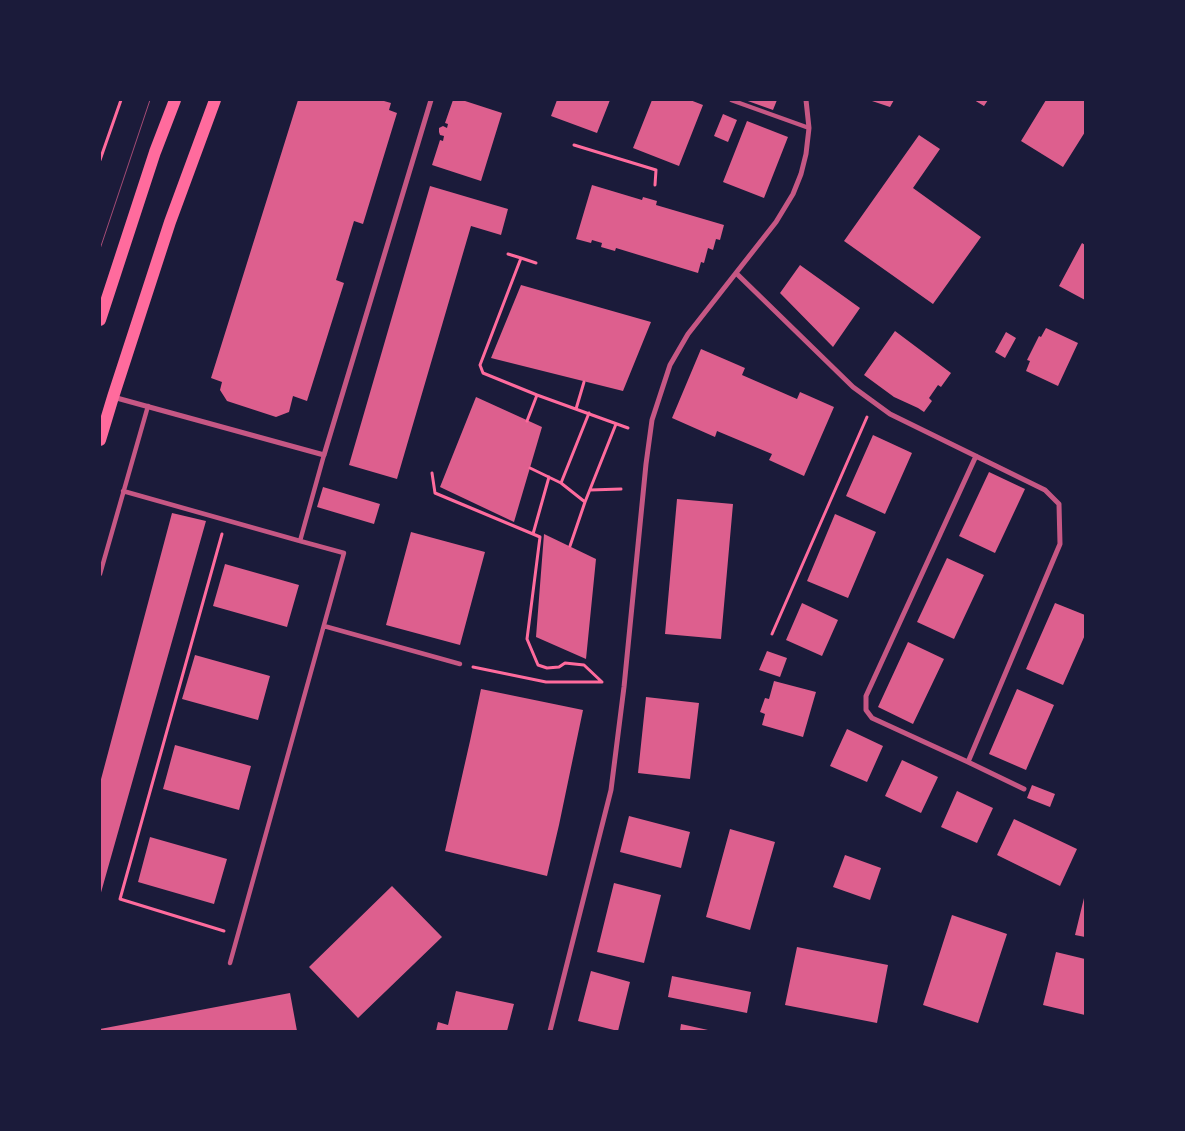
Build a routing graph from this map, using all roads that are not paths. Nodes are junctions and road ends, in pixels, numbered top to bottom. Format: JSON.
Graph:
{"nodes":[{"id":1,"x":175,"y":100,"type":"edge"},
{"id":2,"x":215,"y":100,"type":"edge"},
{"id":3,"x":431,"y":100,"type":"edge"},
{"id":4,"x":731,"y":100,"type":"edge"},
{"id":5,"x":806,"y":100,"type":"edge"},
{"id":6,"x":809,"y":128,"type":"junction"},
{"id":7,"x":736,"y":273,"type":"junction"},
{"id":8,"x":100,"y":320,"type":"edge"},
{"id":9,"x":113,"y":397,"type":"junction"},
{"id":10,"x":148,"y":406,"type":"junction"},
{"id":11,"x":100,"y":440,"type":"edge"},
{"id":12,"x":324,"y":455,"type":"junction"},
{"id":13,"x":976,"y":456,"type":"junction"},
{"id":14,"x":123,"y":491,"type":"junction"},
{"id":15,"x":300,"y":541,"type":"junction"},
{"id":16,"x":100,"y":574,"type":"edge"},
{"id":17,"x":324,"y":626,"type":"junction"},
{"id":18,"x":460,"y":664,"type":"road end"},
{"id":19,"x":968,"y":762,"type":"junction"},
{"id":20,"x":1024,"y":790,"type":"dead end"},
{"id":21,"x":230,"y":963,"type":"dead end"},
{"id":22,"x":550,"y":1031,"type":"edge"}],
"edges":[{"from":1,"to":8,"type":"main road"},
{"from":2,"to":9,"type":"main road"},
{"from":3,"to":12,"type":"street"},
{"from":4,"to":6,"type":"lane"},
{"from":5,"to":6,"type":"street"},
{"from":6,"to":7,"type":"street"},
{"from":7,"to":13,"type":"street"},
{"from":7,"to":22,"type":"street"},
{"from":9,"to":10,"type":"street"},
{"from":9,"to":11,"type":"main road"},
{"from":10,"to":12,"type":"street"},
{"from":10,"to":14,"type":"street"},
{"from":12,"to":15,"type":"street"},
{"from":13,"to":19,"type":"street"},
{"from":13,"to":19,"type":"street"},
{"from":14,"to":15,"type":"street"},
{"from":14,"to":16,"type":"street"},
{"from":15,"to":17,"type":"street"},
{"from":17,"to":18,"type":"street"},
{"from":17,"to":21,"type":"street"},
{"from":19,"to":20,"type":"street"}]}
